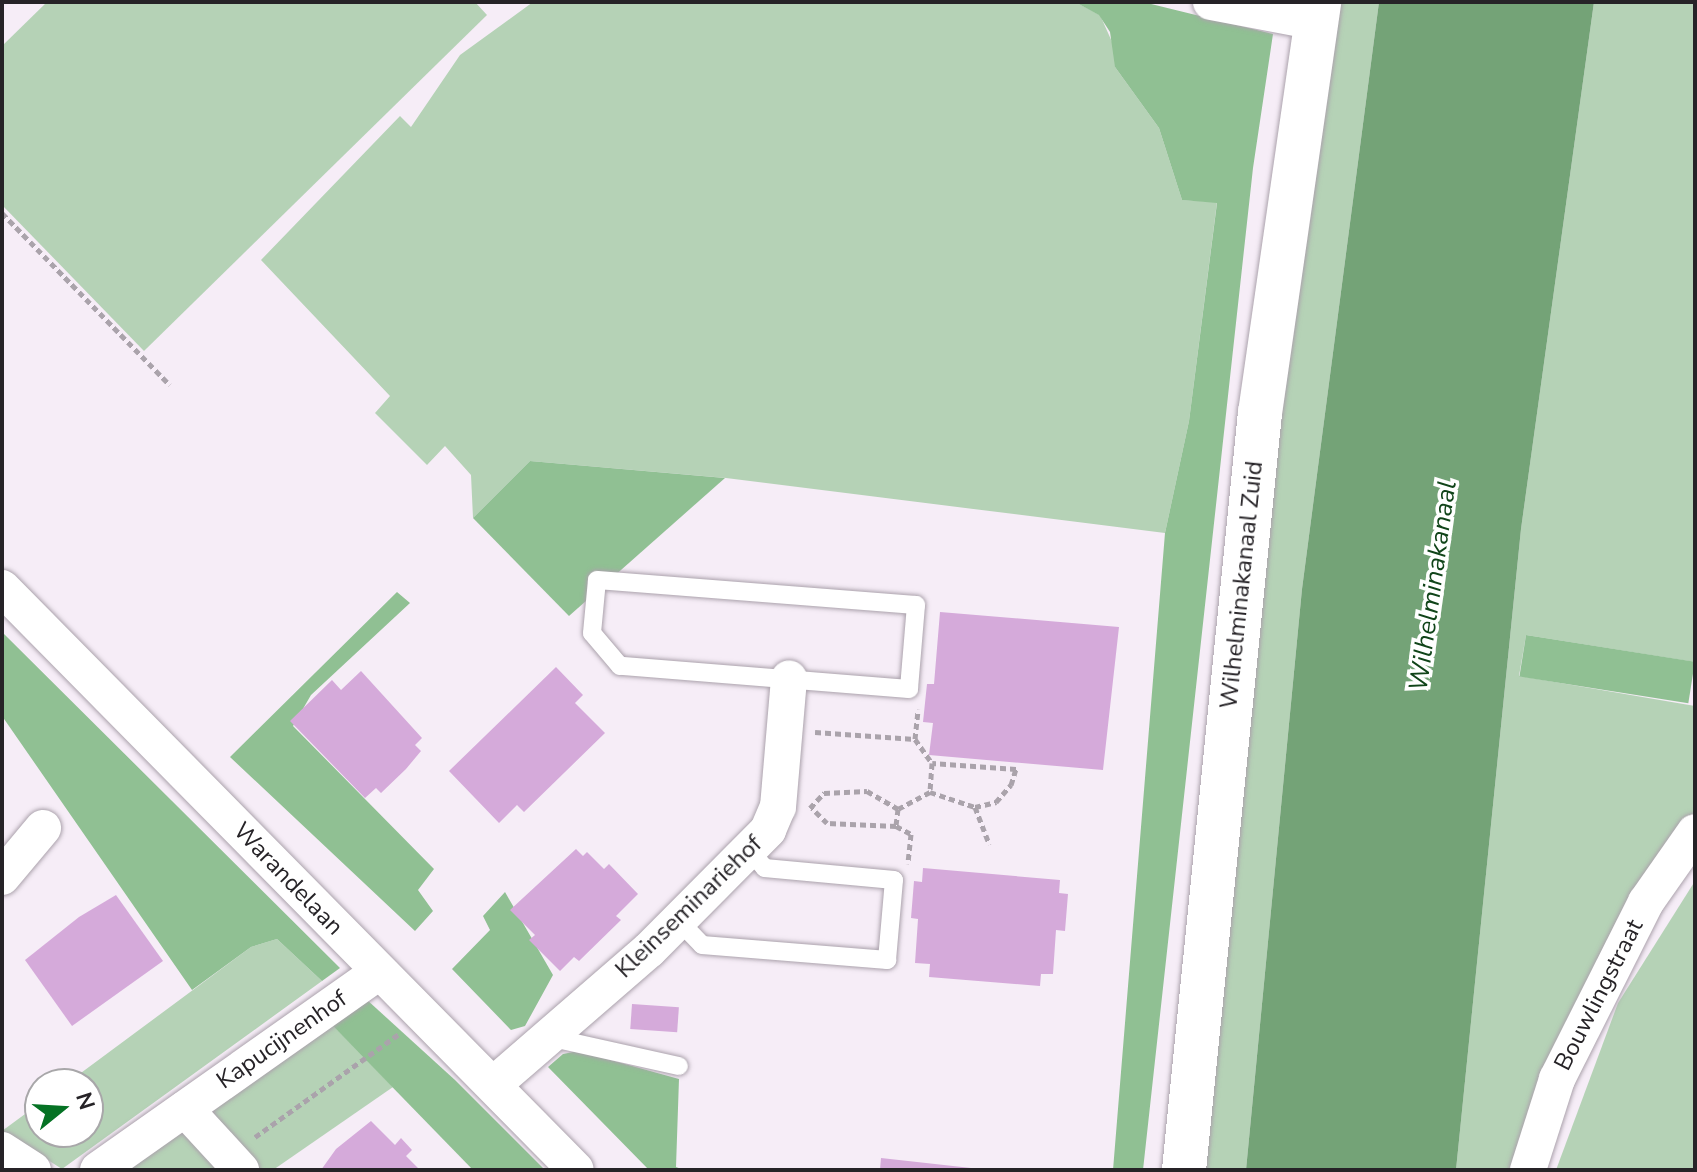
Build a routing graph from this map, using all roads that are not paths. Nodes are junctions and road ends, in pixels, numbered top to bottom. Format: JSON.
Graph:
{"nodes":[{"id":1,"x":1211,"y":2,"type":"edge"},
{"id":2,"x":1317,"y":12,"type":"edge"},
{"id":3,"x":2,"y":588,"type":"edge"},
{"id":4,"x":789,"y":678,"type":"junction"},
{"id":5,"x":43,"y":828,"type":"dead end"},
{"id":6,"x":1695,"y":832,"type":"edge"},
{"id":7,"x":749,"y":850,"type":"junction"},
{"id":8,"x":2,"y":877,"type":"edge"},
{"id":9,"x":679,"y":921,"type":"junction"},
{"id":10,"x":379,"y":972,"type":"junction"},
{"id":11,"x":548,"y":1037,"type":"junction"},
{"id":12,"x":679,"y":1066,"type":"dead end"},
{"id":13,"x":493,"y":1085,"type":"junction"},
{"id":14,"x":185,"y":1109,"type":"junction"},
{"id":15,"x":2,"y":1150,"type":"edge"},
{"id":16,"x":234,"y":1163,"type":"edge"},
{"id":17,"x":33,"y":1170,"type":"edge"},
{"id":18,"x":98,"y":1170,"type":"edge"},
{"id":19,"x":576,"y":1170,"type":"edge"},
{"id":20,"x":1184,"y":1170,"type":"edge"},
{"id":21,"x":1528,"y":1170,"type":"edge"}],
"edges":[{"from":1,"to":2,"type":"street"},
{"from":2,"to":20,"type":"street","name":"Wilhelminakanaal Zuid"},
{"from":3,"to":10,"type":"street","name":"Warandelaan"},
{"from":4,"to":4,"type":"lane"},
{"from":4,"to":7,"type":"street","name":"Kleinseminariehof"},
{"from":5,"to":8,"type":"street"},
{"from":6,"to":21,"type":"street","name":"Bouwlingstraat"},
{"from":7,"to":9,"type":"street","name":"Kleinseminariehof"},
{"from":7,"to":9,"type":"lane"},
{"from":9,"to":11,"type":"street","name":"Kleinseminariehof"},
{"from":10,"to":13,"type":"street","name":"Warandelaan"},
{"from":10,"to":14,"type":"street","name":"Kapucijnenhof"},
{"from":11,"to":12,"type":"lane"},
{"from":11,"to":13,"type":"street","name":"Kleinseminariehof"},
{"from":13,"to":19,"type":"street","name":"Warandelaan"},
{"from":14,"to":16,"type":"street"},
{"from":14,"to":18,"type":"street","name":"Kapucijnenhof"},
{"from":15,"to":17,"type":"street"}]}
